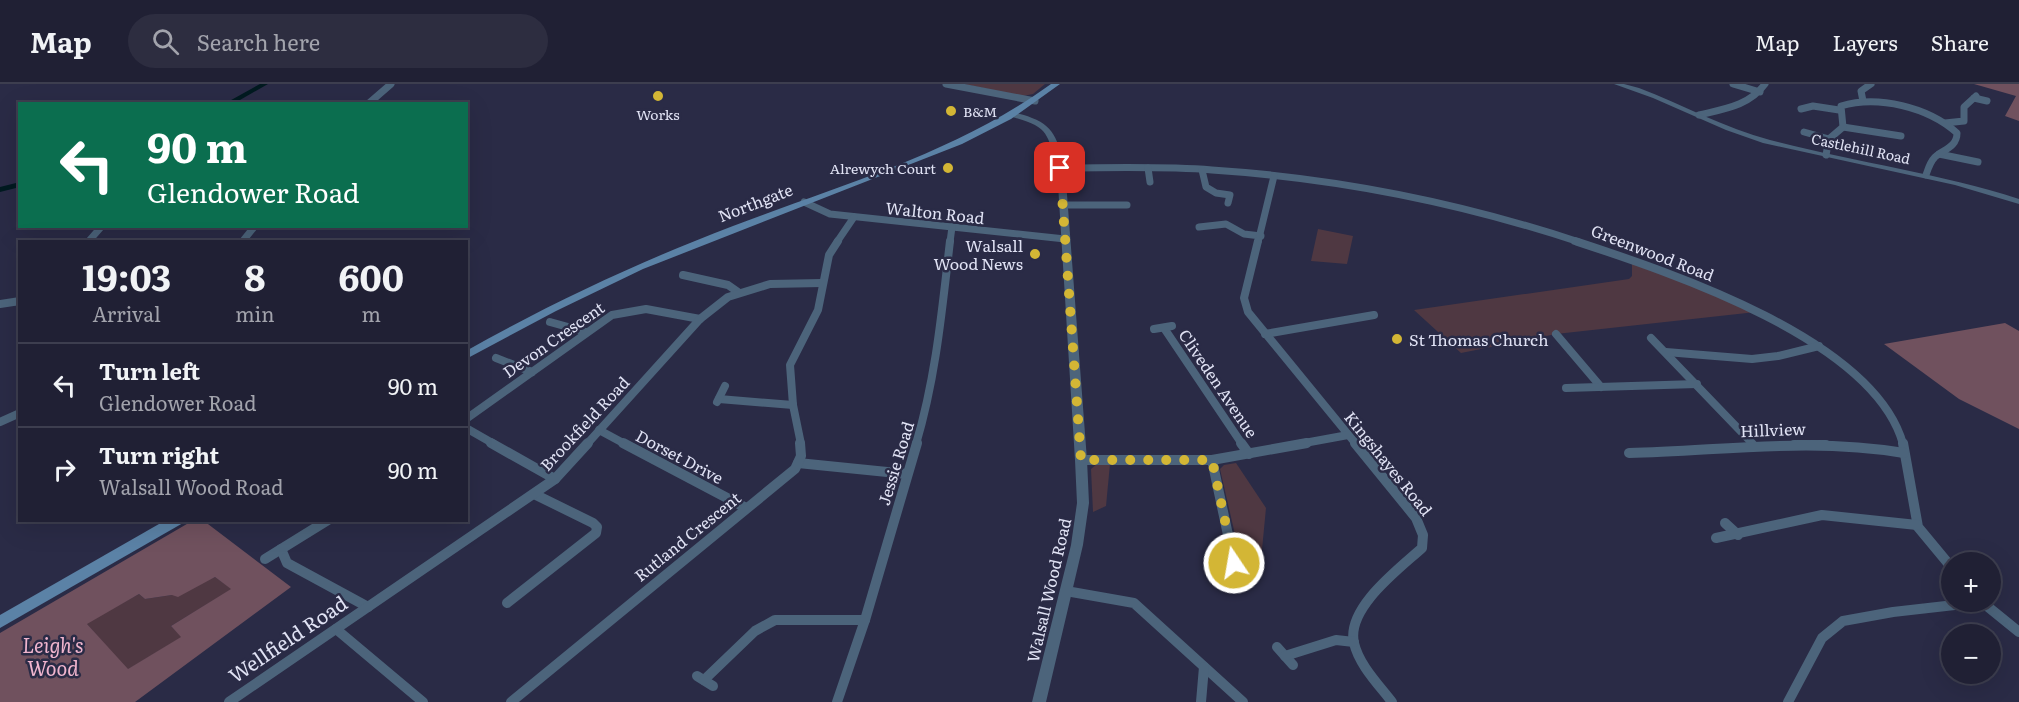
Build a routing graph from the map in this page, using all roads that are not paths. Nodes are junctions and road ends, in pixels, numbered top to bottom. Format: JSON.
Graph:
{"nodes":[{"id":1,"x":391,"y":84,"type":"edge"},
{"id":2,"x":946,"y":84,"type":"edge"},
{"id":3,"x":1056,"y":84,"type":"edge"},
{"id":4,"x":1617,"y":84,"type":"edge"},
{"id":5,"x":1733,"y":84,"type":"edge"},
{"id":6,"x":1765,"y":84,"type":"edge"},
{"id":7,"x":1871,"y":84,"type":"edge"},
{"id":8,"x":1761,"y":92,"type":"junction"},
{"id":9,"x":1035,"y":101,"type":"junction"},
{"id":10,"x":1863,"y":101,"type":"junction"},
{"id":11,"x":1987,"y":101,"type":"dead end"},
{"id":12,"x":371,"y":102,"type":"edge"},
{"id":13,"x":1839,"y":110,"type":"junction"},
{"id":14,"x":1815,"y":111,"type":"dead end"},
{"id":15,"x":1016,"y":115,"type":"junction"},
{"id":16,"x":1699,"y":115,"type":"junction"},
{"id":17,"x":1945,"y":123,"type":"junction"},
{"id":18,"x":1843,"y":127,"type":"junction"},
{"id":19,"x":1801,"y":131,"type":"dead end"},
{"id":20,"x":1901,"y":136,"type":"dead end"},
{"id":21,"x":1829,"y":139,"type":"junction"},
{"id":22,"x":1939,"y":154,"type":"junction"},
{"id":23,"x":1826,"y":155,"type":"junction"},
{"id":24,"x":1978,"y":162,"type":"dead end"},
{"id":25,"x":1060,"y":168,"type":"junction"},
{"id":26,"x":1148,"y":168,"type":"junction"},
{"id":27,"x":1202,"y":170,"type":"junction"},
{"id":28,"x":1926,"y":175,"type":"junction"},
{"id":29,"x":1274,"y":176,"type":"junction"},
{"id":30,"x":1150,"y":182,"type":"dead end"},
{"id":31,"x":804,"y":202,"type":"junction"},
{"id":32,"x":2019,"y":202,"type":"edge"},
{"id":33,"x":1228,"y":203,"type":"dead end"},
{"id":34,"x":1063,"y":205,"type":"junction"},
{"id":35,"x":1126,"y":205,"type":"dead end"},
{"id":36,"x":854,"y":217,"type":"junction"},
{"id":37,"x":952,"y":227,"type":"junction"},
{"id":38,"x":1199,"y":227,"type":"dead end"},
{"id":39,"x":100,"y":228,"type":"edge"},
{"id":40,"x":253,"y":228,"type":"edge"},
{"id":41,"x":1261,"y":236,"type":"junction"},
{"id":42,"x":1065,"y":239,"type":"junction"},
{"id":43,"x":90,"y":240,"type":"edge"},
{"id":44,"x":244,"y":240,"type":"edge"},
{"id":45,"x":683,"y":275,"type":"dead end"},
{"id":46,"x":822,"y":283,"type":"junction"},
{"id":47,"x":738,"y":292,"type":"junction"},
{"id":48,"x":18,"y":301,"type":"edge"},
{"id":49,"x":0,"y":304,"type":"edge"},
{"id":50,"x":1374,"y":315,"type":"dead end"},
{"id":51,"x":700,"y":319,"type":"junction"},
{"id":52,"x":550,"y":322,"type":"dead end"},
{"id":53,"x":1163,"y":328,"type":"dead end"},
{"id":54,"x":586,"y":332,"type":"junction"},
{"id":55,"x":1265,"y":334,"type":"junction"},
{"id":56,"x":1556,"y":334,"type":"dead end"},
{"id":57,"x":1651,"y":338,"type":"dead end"},
{"id":58,"x":1819,"y":346,"type":"junction"},
{"id":59,"x":1666,"y":352,"type":"junction"},
{"id":60,"x":468,"y":355,"type":"edge"},
{"id":61,"x":496,"y":358,"type":"dead end"},
{"id":62,"x":532,"y":372,"type":"junction"},
{"id":63,"x":1696,"y":384,"type":"junction"},
{"id":64,"x":725,"y":386,"type":"dead end"},
{"id":65,"x":1601,"y":387,"type":"junction"},
{"id":66,"x":1566,"y":388,"type":"dead end"},
{"id":67,"x":793,"y":405,"type":"junction"},
{"id":68,"x":18,"y":414,"type":"edge"},
{"id":69,"x":468,"y":418,"type":"edge"},
{"id":70,"x":0,"y":422,"type":"edge"},
{"id":71,"x":468,"y":430,"type":"edge"},
{"id":72,"x":599,"y":430,"type":"junction"},
{"id":73,"x":1348,"y":435,"type":"junction"},
{"id":74,"x":1753,"y":444,"type":"junction"},
{"id":75,"x":1629,"y":453,"type":"dead end"},
{"id":76,"x":1904,"y":453,"type":"junction"},
{"id":77,"x":1249,"y":454,"type":"junction"},
{"id":78,"x":1081,"y":460,"type":"junction"},
{"id":79,"x":1212,"y":460,"type":"junction"},
{"id":80,"x":798,"y":463,"type":"junction"},
{"id":81,"x":907,"y":474,"type":"junction"},
{"id":82,"x":555,"y":479,"type":"junction"},
{"id":83,"x":534,"y":494,"type":"junction"},
{"id":84,"x":746,"y":508,"type":"junction"},
{"id":85,"x":175,"y":522,"type":"edge"},
{"id":86,"x":325,"y":522,"type":"edge"},
{"id":87,"x":1725,"y":523,"type":"dead end"},
{"id":88,"x":1917,"y":525,"type":"junction"},
{"id":89,"x":1738,"y":535,"type":"junction"},
{"id":90,"x":1716,"y":538,"type":"dead end"},
{"id":91,"x":281,"y":549,"type":"junction"},
{"id":92,"x":1941,"y":554,"type":"edge"},
{"id":93,"x":266,"y":559,"type":"dead end"},
{"id":94,"x":1254,"y":562,"type":"dead end"},
{"id":95,"x":1066,"y":591,"type":"junction"},
{"id":96,"x":507,"y":603,"type":"dead end"},
{"id":97,"x":368,"y":607,"type":"junction"},
{"id":98,"x":1941,"y":607,"type":"edge"},
{"id":99,"x":1994,"y":612,"type":"edge"},
{"id":100,"x":865,"y":620,"type":"junction"},
{"id":101,"x":0,"y":622,"type":"edge"},
{"id":102,"x":336,"y":629,"type":"junction"},
{"id":103,"x":2019,"y":632,"type":"edge"},
{"id":104,"x":1354,"y":642,"type":"junction"},
{"id":105,"x":1285,"y":656,"type":"dead end"},
{"id":106,"x":1204,"y":667,"type":"junction"},
{"id":107,"x":705,"y":680,"type":"dead end"},
{"id":108,"x":229,"y":702,"type":"edge"},
{"id":109,"x":423,"y":702,"type":"edge"},
{"id":110,"x":511,"y":702,"type":"edge"},
{"id":111,"x":837,"y":702,"type":"edge"},
{"id":112,"x":1039,"y":702,"type":"edge"},
{"id":113,"x":1200,"y":702,"type":"edge"},
{"id":114,"x":1243,"y":702,"type":"edge"},
{"id":115,"x":1392,"y":702,"type":"edge"},
{"id":116,"x":1788,"y":702,"type":"edge"}],
"edges":[{"from":1,"to":12,"type":"street"},
{"from":2,"to":9,"type":"street"},
{"from":3,"to":9,"type":"main road","name":"Northgate"},
{"from":4,"to":16,"type":"street","name":"Castlehill Road"},
{"from":5,"to":8,"type":"street"},
{"from":6,"to":8,"type":"street"},
{"from":7,"to":10,"type":"street"},
{"from":8,"to":16,"type":"street"},
{"from":9,"to":15,"type":"main road","name":"Northgate"},
{"from":10,"to":13,"type":"street"},
{"from":10,"to":17,"type":"street"},
{"from":11,"to":17,"type":"street"},
{"from":13,"to":14,"type":"street"},
{"from":13,"to":18,"type":"street"},
{"from":15,"to":25,"type":"street","name":"Walsall Wood Road"},
{"from":15,"to":31,"type":"main road","name":"Northgate"},
{"from":16,"to":23,"type":"street","name":"Castlehill Road"},
{"from":17,"to":22,"type":"street"},
{"from":18,"to":20,"type":"street"},
{"from":18,"to":21,"type":"street"},
{"from":19,"to":21,"type":"street"},
{"from":21,"to":23,"type":"street"},
{"from":22,"to":24,"type":"street"},
{"from":22,"to":28,"type":"street"},
{"from":23,"to":28,"type":"street","name":"Castlehill Road"},
{"from":25,"to":26,"type":"street","name":"Greenwood Road"},
{"from":25,"to":34,"type":"street","name":"Walsall Wood Road"},
{"from":26,"to":27,"type":"street","name":"Greenwood Road"},
{"from":26,"to":30,"type":"street"},
{"from":27,"to":29,"type":"street","name":"Greenwood Road"},
{"from":27,"to":33,"type":"street"},
{"from":28,"to":32,"type":"street","name":"Castlehill Road"},
{"from":29,"to":41,"type":"street","name":"Kingshayes Road"},
{"from":29,"to":58,"type":"street","name":"Greenwood Road"},
{"from":31,"to":36,"type":"street","name":"Walton Road"},
{"from":31,"to":60,"type":"main road","name":"Northgate"},
{"from":34,"to":35,"type":"street"},
{"from":34,"to":42,"type":"street","name":"Walsall Wood Road"},
{"from":36,"to":37,"type":"street","name":"Walton Road"},
{"from":36,"to":46,"type":"street"},
{"from":37,"to":42,"type":"street","name":"Walton Road"},
{"from":37,"to":81,"type":"street","name":"Jessie Road"},
{"from":38,"to":41,"type":"street"},
{"from":39,"to":43,"type":"street"},
{"from":40,"to":44,"type":"street"},
{"from":41,"to":55,"type":"street","name":"Kingshayes Road"},
{"from":42,"to":78,"type":"street","name":"Walsall Wood Road"},
{"from":45,"to":47,"type":"street"},
{"from":46,"to":47,"type":"street","name":"Brookfield Road"},
{"from":46,"to":67,"type":"street"},
{"from":47,"to":51,"type":"street","name":"Brookfield Road"},
{"from":48,"to":49,"type":"street"},
{"from":50,"to":55,"type":"street"},
{"from":51,"to":54,"type":"street","name":"Devon Crescent"},
{"from":51,"to":72,"type":"street","name":"Brookfield Road"},
{"from":52,"to":54,"type":"street"},
{"from":53,"to":77,"type":"street","name":"Cliveden Avenue"},
{"from":54,"to":62,"type":"street","name":"Devon Crescent"},
{"from":55,"to":73,"type":"street","name":"Kingshayes Road"},
{"from":56,"to":65,"type":"street"},
{"from":57,"to":59,"type":"street"},
{"from":58,"to":59,"type":"street"},
{"from":58,"to":76,"type":"street","name":"Greenwood Road"},
{"from":59,"to":63,"type":"street"},
{"from":61,"to":62,"type":"street"},
{"from":62,"to":69,"type":"street","name":"Devon Crescent"},
{"from":63,"to":65,"type":"street"},
{"from":63,"to":74,"type":"street"},
{"from":64,"to":67,"type":"street"},
{"from":65,"to":66,"type":"street"},
{"from":67,"to":80,"type":"street"},
{"from":68,"to":70,"type":"street"},
{"from":71,"to":82,"type":"street"},
{"from":72,"to":82,"type":"street","name":"Brookfield Road"},
{"from":72,"to":84,"type":"street","name":"Dorset Drive"},
{"from":73,"to":77,"type":"street"},
{"from":73,"to":104,"type":"street","name":"Kingshayes Road"},
{"from":74,"to":75,"type":"street","name":"Hillview"},
{"from":74,"to":76,"type":"street","name":"Hillview"},
{"from":76,"to":88,"type":"street","name":"Greenwood Road"},
{"from":77,"to":79,"type":"street"},
{"from":78,"to":79,"type":"street"},
{"from":78,"to":95,"type":"street","name":"Walsall Wood Road"},
{"from":79,"to":94,"type":"street"},
{"from":80,"to":81,"type":"street"},
{"from":80,"to":84,"type":"street","name":"Rutland Crescent"},
{"from":81,"to":100,"type":"street","name":"Jessie Road"},
{"from":82,"to":83,"type":"street","name":"Brookfield Road"},
{"from":83,"to":96,"type":"street"},
{"from":83,"to":97,"type":"street","name":"Brookfield Road"},
{"from":84,"to":110,"type":"street","name":"Rutland Crescent"},
{"from":85,"to":101,"type":"main road"},
{"from":86,"to":91,"type":"street"},
{"from":87,"to":89,"type":"street"},
{"from":88,"to":89,"type":"street"},
{"from":88,"to":92,"type":"street"},
{"from":89,"to":90,"type":"street"},
{"from":91,"to":93,"type":"street"},
{"from":91,"to":97,"type":"street"},
{"from":95,"to":106,"type":"street"},
{"from":95,"to":112,"type":"street","name":"Walsall Wood Road"},
{"from":97,"to":102,"type":"street","name":"Wellfield Road"},
{"from":98,"to":116,"type":"street"},
{"from":99,"to":103,"type":"street"},
{"from":100,"to":107,"type":"street"},
{"from":100,"to":111,"type":"street","name":"Jessie Road"},
{"from":102,"to":108,"type":"street","name":"Wellfield Road"},
{"from":102,"to":109,"type":"street"},
{"from":104,"to":105,"type":"street"},
{"from":104,"to":115,"type":"street"},
{"from":106,"to":113,"type":"street"},
{"from":106,"to":114,"type":"street"}]}
